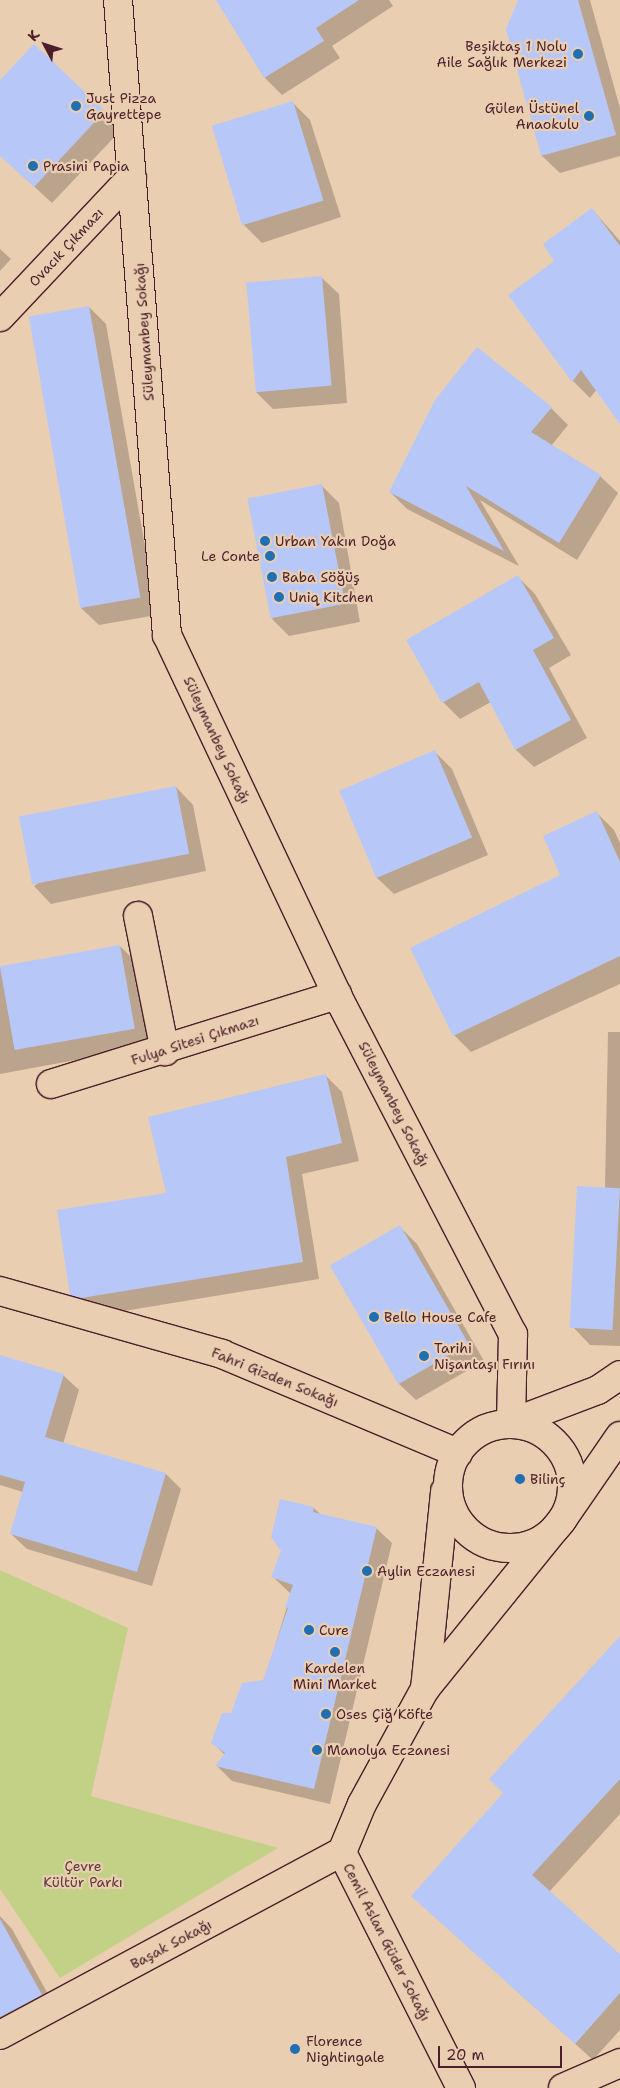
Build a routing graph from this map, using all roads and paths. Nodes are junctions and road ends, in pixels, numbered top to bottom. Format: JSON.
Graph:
{"nodes":[{"id":1,"x":118,"y":0,"type":"edge"},
{"id":2,"x":132,"y":177,"type":"junction"},
{"id":3,"x":0,"y":316,"type":"edge"},
{"id":4,"x":138,"y":916,"type":"dead end"},
{"id":5,"x":337,"y":994,"type":"junction"},
{"id":6,"x":166,"y":1051,"type":"junction"},
{"id":7,"x":51,"y":1084,"type":"dead end"},
{"id":8,"x":0,"y":1291,"type":"edge"},
{"id":9,"x":620,"y":1375,"type":"edge"},
{"id":10,"x":511,"y":1424,"type":"junction"},
{"id":11,"x":620,"y":1436,"type":"edge"},
{"id":12,"x":458,"y":1453,"type":"junction"},
{"id":13,"x":446,"y":1480,"type":"junction"},
{"id":14,"x":562,"y":1520,"type":"junction"},
{"id":15,"x":425,"y":1689,"type":"junction"},
{"id":16,"x":342,"y":1852,"type":"junction"},
{"id":17,"x":0,"y":2034,"type":"edge"},
{"id":18,"x":620,"y":2063,"type":"edge"},
{"id":19,"x":461,"y":2088,"type":"edge"},
{"id":20,"x":563,"y":2088,"type":"edge"}],
"edges":[{"from":1,"to":2,"type":"street","name":"Süleymanbey Sokağı"},
{"from":2,"to":3,"type":"street","name":"Ovacık Çıkmazı"},
{"from":2,"to":5,"type":"street","name":"Süleymanbey Sokağı"},
{"from":4,"to":6,"type":"street"},
{"from":5,"to":6,"type":"street","name":"Fulya Sitesi Çıkmazı"},
{"from":5,"to":10,"type":"street","name":"Süleymanbey Sokağı"},
{"from":6,"to":7,"type":"street","name":"Fulya Sitesi Çıkmazı"},
{"from":8,"to":12,"type":"street","name":"Fahri Gizden Sokağı"},
{"from":9,"to":10,"type":"street"},
{"from":10,"to":12,"type":"street"},
{"from":10,"to":14,"type":"street"},
{"from":11,"to":14,"type":"street"},
{"from":12,"to":13,"type":"street"},
{"from":13,"to":14,"type":"street"},
{"from":13,"to":15,"type":"street","name":"Cemil Aslan Güder Sokağı"},
{"from":14,"to":15,"type":"street","name":"Cemil Aslan Güder Sokağı"},
{"from":15,"to":16,"type":"street","name":"Cemil Aslan Güder Sokağı"},
{"from":16,"to":17,"type":"street","name":"Başak Sokağı"},
{"from":16,"to":19,"type":"street","name":"Cemil Aslan Güder Sokağı"},
{"from":18,"to":20,"type":"street"}]}
